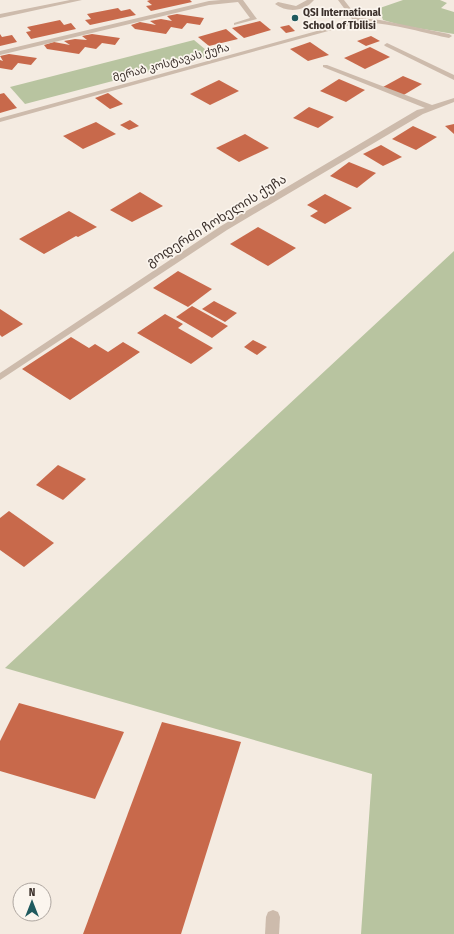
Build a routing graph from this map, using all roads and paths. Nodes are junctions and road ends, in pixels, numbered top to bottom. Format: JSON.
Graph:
{"nodes":[{"id":1,"x":79,"y":0,"type":"edge"},
{"id":2,"x":311,"y":0,"type":"edge"},
{"id":3,"x":340,"y":0,"type":"edge"},
{"id":4,"x":278,"y":4,"type":"dead end"},
{"id":5,"x":0,"y":16,"type":"edge"},
{"id":6,"x":356,"y":20,"type":"junction"},
{"id":7,"x":236,"y":24,"type":"dead end"},
{"id":8,"x":449,"y":36,"type":"dead end"},
{"id":9,"x":387,"y":45,"type":"dead end"},
{"id":10,"x":0,"y":53,"type":"edge"},
{"id":11,"x":325,"y":66,"type":"dead end"},
{"id":12,"x":454,"y":78,"type":"edge"},
{"id":13,"x":454,"y":100,"type":"edge"},
{"id":14,"x":433,"y":108,"type":"junction"},
{"id":15,"x":0,"y":120,"type":"edge"},
{"id":16,"x":0,"y":377,"type":"edge"},
{"id":17,"x":273,"y":917,"type":"dead end"},
{"id":18,"x":272,"y":934,"type":"edge"}],
"edges":[{"from":1,"to":5,"type":"street"},
{"from":2,"to":4,"type":"street"},
{"from":3,"to":6,"type":"street"},
{"from":6,"to":8,"type":"street"},
{"from":6,"to":15,"type":"street","name":"მერაბ კოსტავას ქუჩა"},
{"from":7,"to":10,"type":"street"},
{"from":9,"to":12,"type":"street"},
{"from":11,"to":14,"type":"street"},
{"from":13,"to":14,"type":"street","name":"გოდერძი ჩოხელის ქუჩა"},
{"from":14,"to":16,"type":"street","name":"გოდერძი ჩოხელის ქუჩა"},
{"from":17,"to":18,"type":"street"}]}
